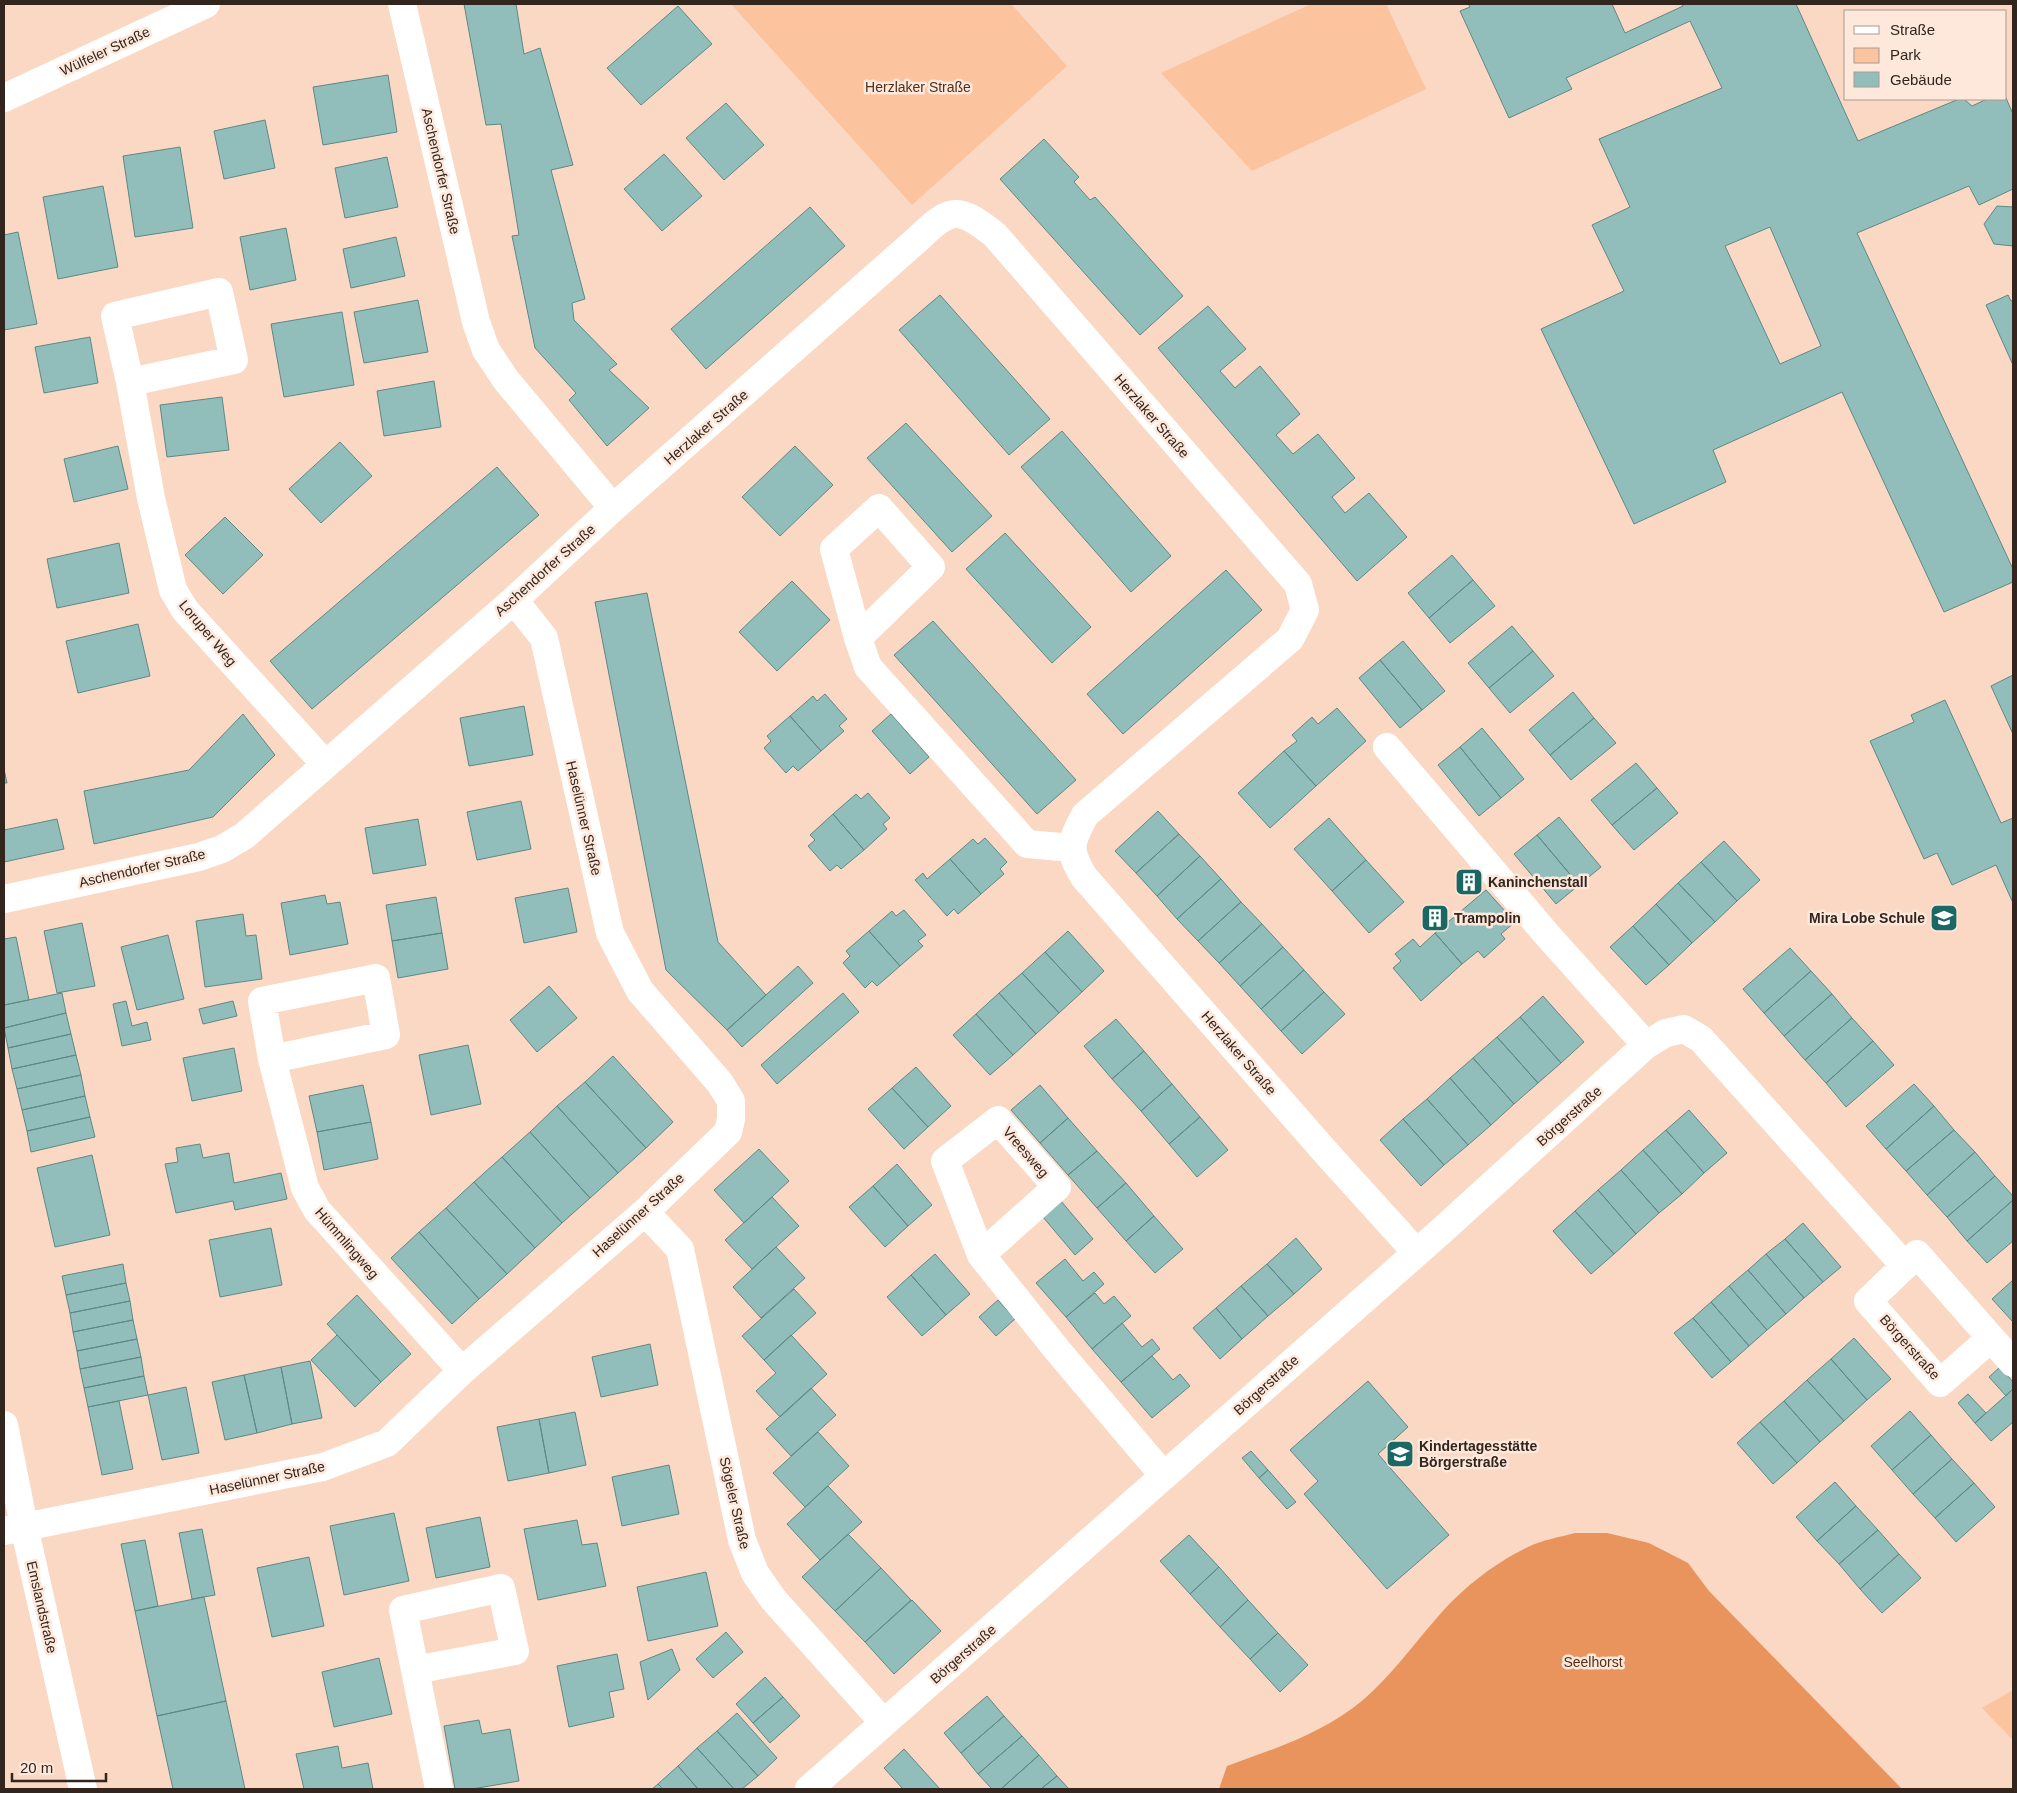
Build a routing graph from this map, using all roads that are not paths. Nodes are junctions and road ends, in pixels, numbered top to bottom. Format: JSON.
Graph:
{"nodes":[{"id":1,"x":206,"y":4,"type":"edge"},
{"id":2,"x":402,"y":4,"type":"edge"},
{"id":3,"x":4,"y":98,"type":"edge"},
{"id":4,"x":130,"y":382,"type":"junction"},
{"id":5,"x":613,"y":508,"type":"junction"},
{"id":6,"x":514,"y":600,"type":"junction"},
{"id":7,"x":858,"y":638,"type":"dead end"},
{"id":8,"x":1387,"y":747,"type":"dead end"},
{"id":9,"x":326,"y":764,"type":"junction"},
{"id":10,"x":1072,"y":848,"type":"junction"},
{"id":11,"x":4,"y":899,"type":"edge"},
{"id":12,"x":1646,"y":1046,"type":"junction"},
{"id":13,"x":272,"y":1059,"type":"junction"},
{"id":14,"x":645,"y":1212,"type":"junction"},
{"id":15,"x":1416,"y":1252,"type":"junction"},
{"id":16,"x":981,"y":1256,"type":"junction"},
{"id":17,"x":1905,"y":1266,"type":"junction"},
{"id":18,"x":1990,"y":1338,"type":"junction"},
{"id":19,"x":2013,"y":1363,"type":"edge"},
{"id":20,"x":462,"y":1371,"type":"junction"},
{"id":21,"x":4,"y":1424,"type":"edge"},
{"id":22,"x":1164,"y":1476,"type":"junction"},
{"id":23,"x":14,"y":1528,"type":"edge"},
{"id":24,"x":415,"y":1670,"type":"dead end"},
{"id":25,"x":884,"y":1723,"type":"junction"},
{"id":26,"x":83,"y":1789,"type":"edge"},
{"id":27,"x":439,"y":1789,"type":"edge"},
{"id":28,"x":809,"y":1789,"type":"edge"}],
"edges":[{"from":1,"to":3,"type":"street","name":"Wülfeler Straße"},
{"from":2,"to":5,"type":"street","name":"Aschendorfer Straße"},
{"from":4,"to":4,"type":"street","name":"Loruper Weg"},
{"from":4,"to":9,"type":"street","name":"Loruper Weg"},
{"from":5,"to":6,"type":"street","name":"Aschendorfer Straße"},
{"from":5,"to":10,"type":"street","name":"Herzlaker Straße"},
{"from":6,"to":9,"type":"street","name":"Aschendorfer Straße"},
{"from":6,"to":14,"type":"street","name":"Haselünner Straße"},
{"from":7,"to":10,"type":"street"},
{"from":8,"to":12,"type":"street"},
{"from":9,"to":11,"type":"street","name":"Aschendorfer Straße"},
{"from":10,"to":15,"type":"street","name":"Herzlaker Straße"},
{"from":12,"to":15,"type":"street","name":"Börgerstraße"},
{"from":12,"to":17,"type":"street","name":"Börgerstraße"},
{"from":13,"to":13,"type":"street","name":"Hümmlingweg"},
{"from":13,"to":20,"type":"street","name":"Hümmlingweg"},
{"from":14,"to":20,"type":"street","name":"Haselünner Straße"},
{"from":14,"to":25,"type":"street","name":"Sögeler Straße"},
{"from":15,"to":22,"type":"street","name":"Börgerstraße"},
{"from":16,"to":16,"type":"street","name":"Vreesweg"},
{"from":16,"to":22,"type":"street","name":"Vreesweg"},
{"from":17,"to":18,"type":"street","name":"Börgerstraße"},
{"from":17,"to":18,"type":"street","name":"Börgerstraße"},
{"from":18,"to":19,"type":"street","name":"Börgerstraße"},
{"from":20,"to":23,"type":"street","name":"Haselünner Straße"},
{"from":21,"to":23,"type":"street","name":"Emslandstraße"},
{"from":22,"to":25,"type":"street","name":"Börgerstraße"},
{"from":23,"to":26,"type":"street","name":"Emslandstraße"},
{"from":24,"to":27,"type":"street"},
{"from":25,"to":28,"type":"street"}]}
